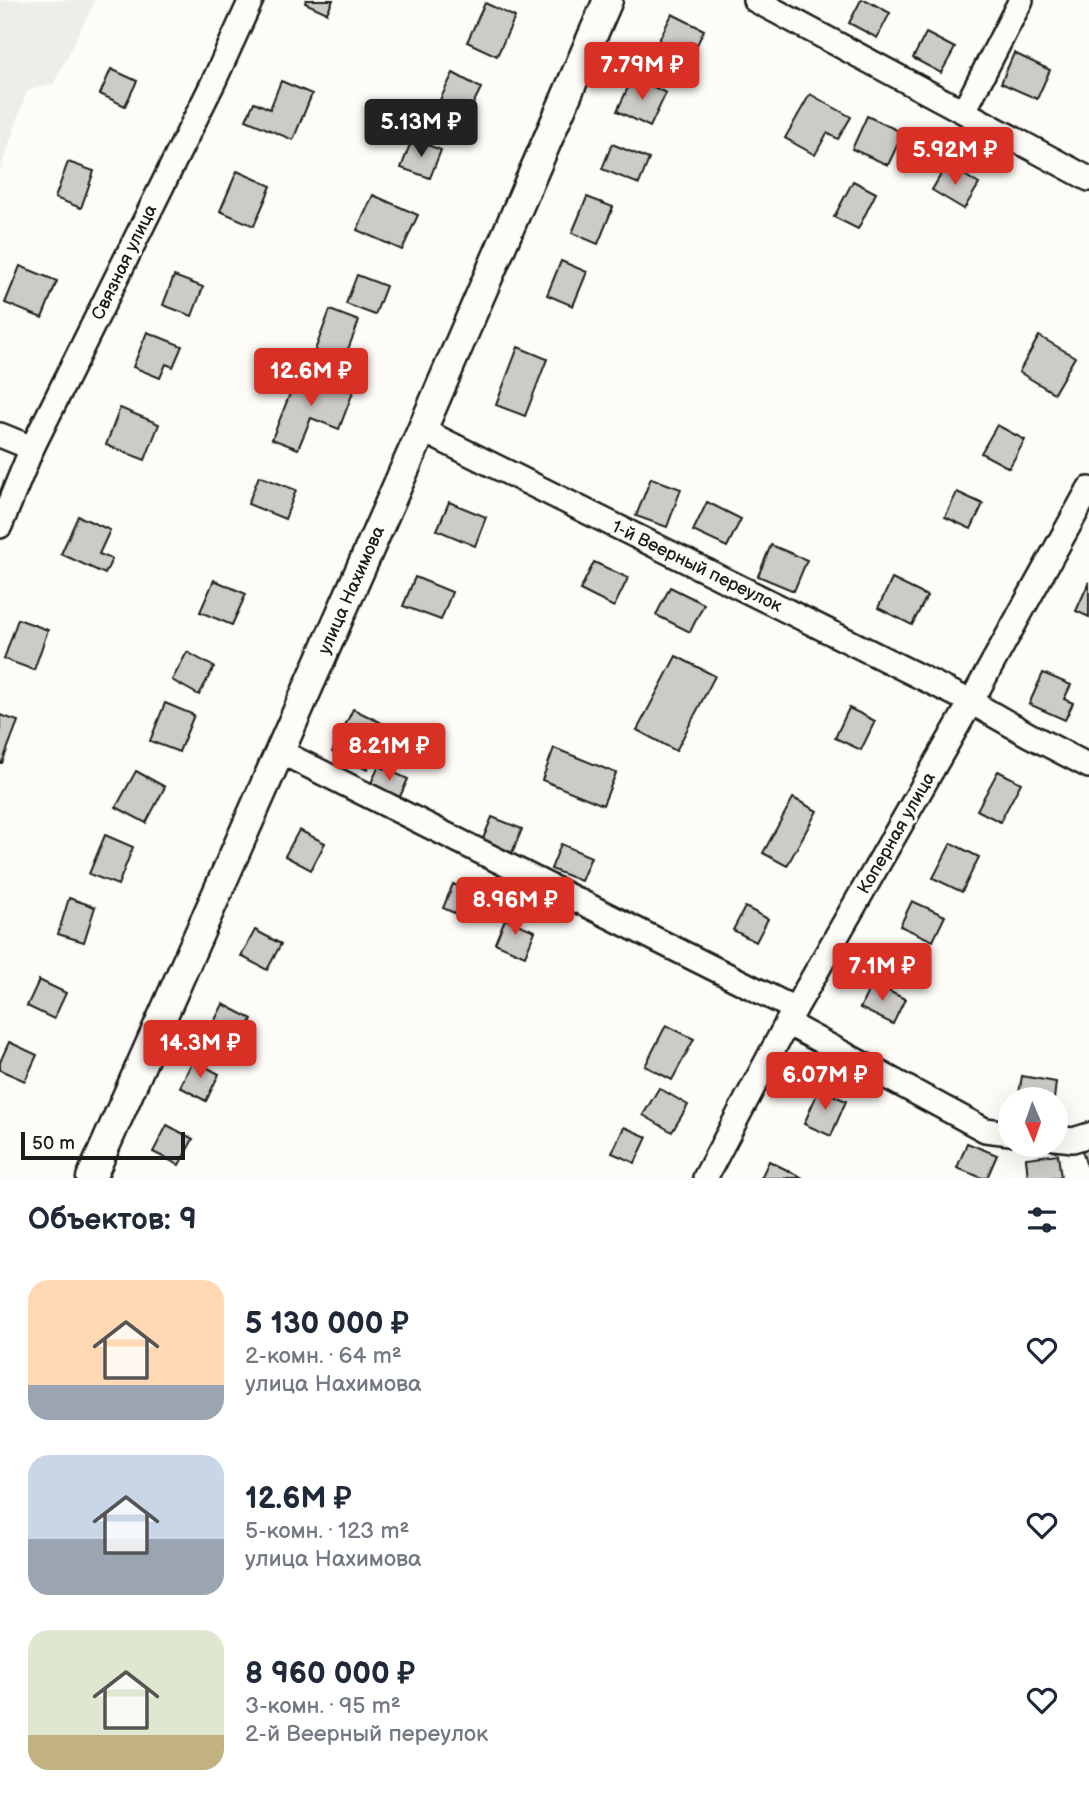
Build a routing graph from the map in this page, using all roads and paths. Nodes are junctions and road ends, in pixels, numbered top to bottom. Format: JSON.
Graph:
{"nodes":[{"id":1,"x":251,"y":0,"type":"edge"},
{"id":2,"x":607,"y":0,"type":"edge"},
{"id":3,"x":755,"y":0,"type":"edge"},
{"id":4,"x":1021,"y":0,"type":"edge"},
{"id":5,"x":964,"y":111,"type":"junction"},
{"id":6,"x":1089,"y":179,"type":"edge"},
{"id":7,"x":422,"y":430,"type":"junction"},
{"id":8,"x":0,"y":435,"type":"edge"},
{"id":9,"x":32,"y":448,"type":"junction"},
{"id":10,"x":1089,"y":489,"type":"edge"},
{"id":11,"x":0,"y":526,"type":"edge"},
{"id":12,"x":971,"y":702,"type":"junction"},
{"id":13,"x":279,"y":751,"type":"junction"},
{"id":14,"x":1089,"y":766,"type":"edge"},
{"id":15,"x":791,"y":1016,"type":"junction"},
{"id":16,"x":998,"y":1132,"type":"edge"},
{"id":17,"x":1089,"y":1135,"type":"edge"},
{"id":18,"x":1068,"y":1139,"type":"edge"},
{"id":19,"x":91,"y":1178,"type":"edge"},
{"id":20,"x":705,"y":1178,"type":"edge"}],
"edges":[{"from":1,"to":9,"type":"street","name":"Связная улица"},
{"from":2,"to":7,"type":"main road","name":"улица Нахимова"},
{"from":3,"to":5,"type":"street"},
{"from":4,"to":5,"type":"street"},
{"from":5,"to":6,"type":"street"},
{"from":7,"to":12,"type":"street","name":"1-й Веерный переулок"},
{"from":7,"to":13,"type":"main road","name":"улица Нахимова"},
{"from":8,"to":9,"type":"street"},
{"from":9,"to":11,"type":"street","name":"Связная улица"},
{"from":10,"to":12,"type":"street","name":"Коперная улица"},
{"from":12,"to":14,"type":"street","name":"1-й Веерный переулок"},
{"from":12,"to":15,"type":"street","name":"Коперная улица"},
{"from":13,"to":15,"type":"street"},
{"from":13,"to":19,"type":"main road","name":"улица Нахимова"},
{"from":15,"to":16,"type":"street"},
{"from":15,"to":20,"type":"street","name":"Коперная улица"},
{"from":17,"to":18,"type":"street"}]}
